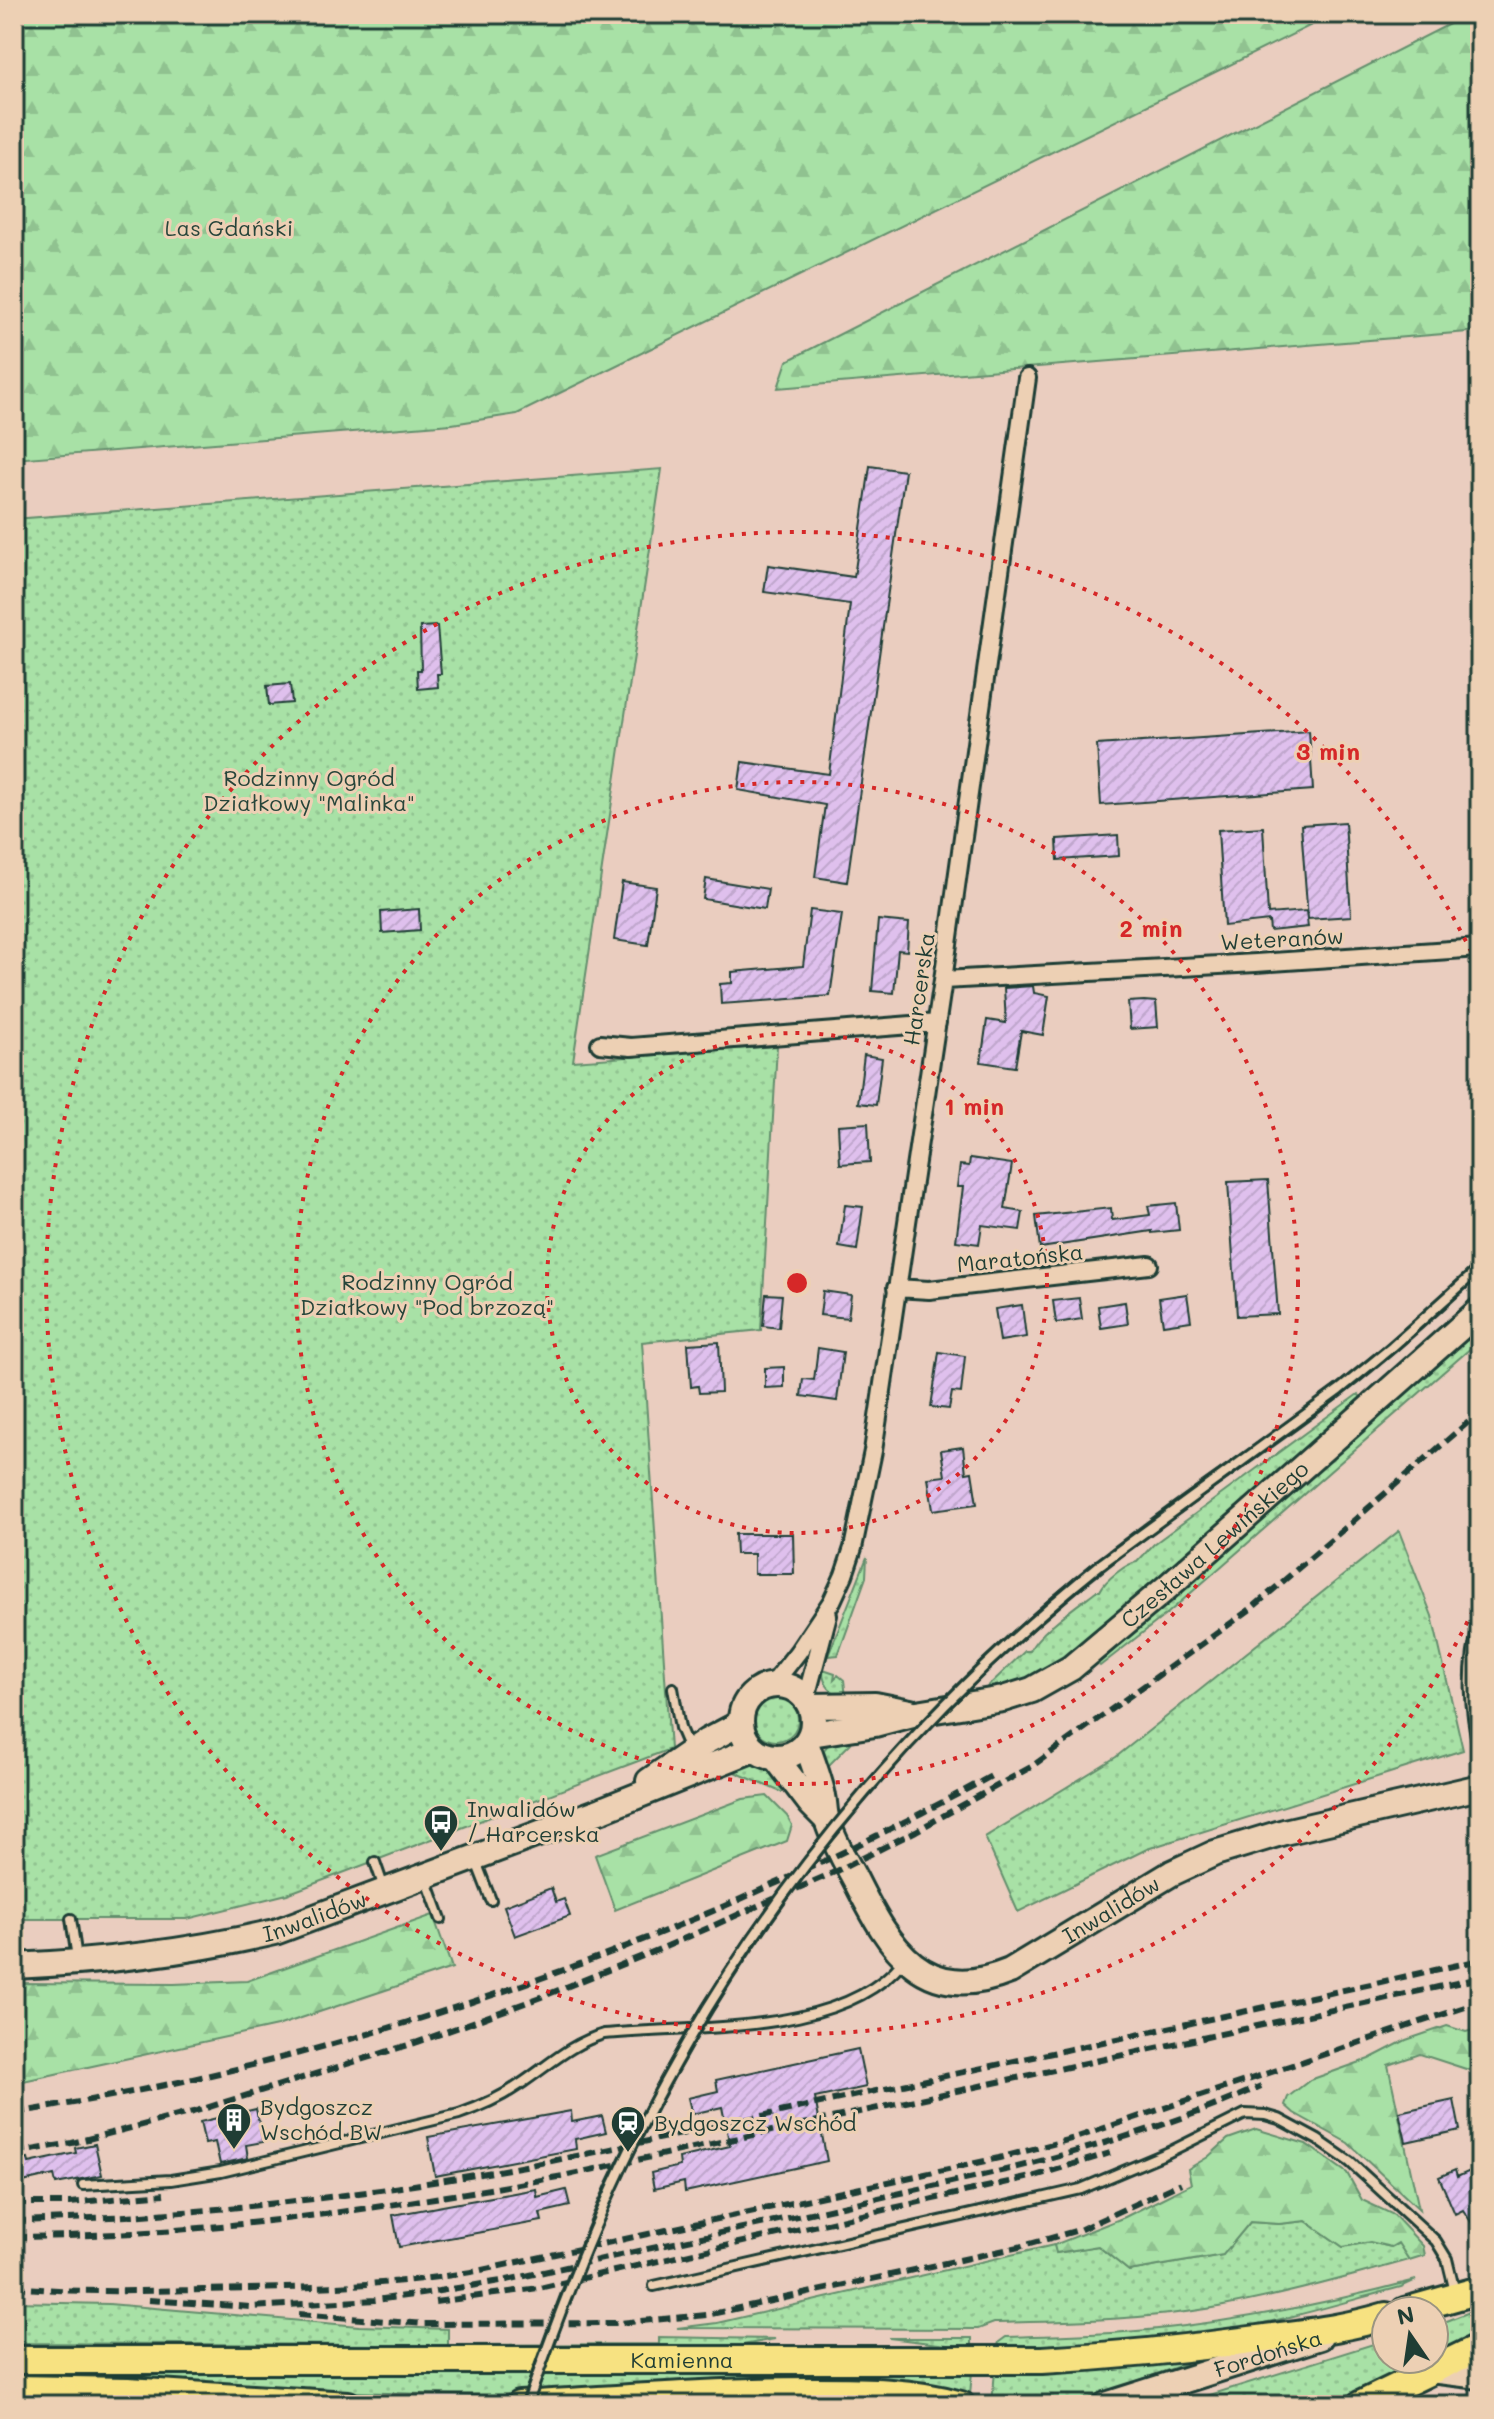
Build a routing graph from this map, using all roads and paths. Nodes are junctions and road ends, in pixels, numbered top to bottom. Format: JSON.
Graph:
{"nodes":[{"id":1,"x":1027,"y":378,"type":"dead end"},
{"id":2,"x":1480,"y":948,"type":"edge"},
{"id":3,"x":943,"y":980,"type":"junction"},
{"id":4,"x":937,"y":1023,"type":"junction"},
{"id":5,"x":600,"y":1044,"type":"dead end"},
{"id":6,"x":1149,"y":1265,"type":"dead end"},
{"id":7,"x":1480,"y":1268,"type":"edge"},
{"id":8,"x":896,"y":1288,"type":"junction"},
{"id":9,"x":1480,"y":1310,"type":"edge"},
{"id":10,"x":832,"y":1601,"type":"junction"},
{"id":11,"x":1480,"y":1620,"type":"edge"},
{"id":12,"x":773,"y":1684,"type":"junction"},
{"id":13,"x":673,"y":1688,"type":"dead end"},
{"id":14,"x":808,"y":1702,"type":"junction"},
{"id":15,"x":917,"y":1713,"type":"junction"},
{"id":16,"x":741,"y":1723,"type":"junction"},
{"id":17,"x":809,"y":1738,"type":"junction"},
{"id":18,"x":691,"y":1753,"type":"junction"},
{"id":19,"x":764,"y":1753,"type":"junction"},
{"id":20,"x":1480,"y":1756,"type":"edge"},
{"id":21,"x":1480,"y":1787,"type":"edge"},
{"id":22,"x":602,"y":1810,"type":"junction"},
{"id":23,"x":827,"y":1820,"type":"junction"},
{"id":24,"x":474,"y":1858,"type":"junction"},
{"id":25,"x":375,"y":1862,"type":"dead end"},
{"id":26,"x":426,"y":1877,"type":"junction"},
{"id":27,"x":385,"y":1892,"type":"junction"},
{"id":28,"x":491,"y":1900,"type":"dead end"},
{"id":29,"x":71,"y":1919,"type":"dead end"},
{"id":30,"x":441,"y":1919,"type":"dead end"},
{"id":31,"x":904,"y":1959,"type":"junction"},
{"id":32,"x":78,"y":1963,"type":"junction"},
{"id":33,"x":14,"y":1966,"type":"edge"},
{"id":34,"x":83,"y":2185,"type":"dead end"},
{"id":35,"x":654,"y":2286,"type":"dead end"},
{"id":36,"x":1468,"y":2293,"type":"edge"},
{"id":37,"x":1370,"y":2321,"type":"edge"},
{"id":38,"x":1349,"y":2327,"type":"junction"},
{"id":39,"x":1480,"y":2347,"type":"edge"},
{"id":40,"x":14,"y":2360,"type":"edge"},
{"id":41,"x":1450,"y":2361,"type":"edge"},
{"id":42,"x":1450,"y":2372,"type":"edge"},
{"id":43,"x":1420,"y":2375,"type":"edge"},
{"id":44,"x":1480,"y":2376,"type":"edge"},
{"id":45,"x":1189,"y":2380,"type":"junction"},
{"id":46,"x":14,"y":2389,"type":"edge"},
{"id":47,"x":128,"y":2391,"type":"junction"},
{"id":48,"x":930,"y":2401,"type":"edge"},
{"id":49,"x":163,"y":2405,"type":"edge"},
{"id":50,"x":348,"y":2405,"type":"edge"},
{"id":51,"x":519,"y":2405,"type":"edge"},
{"id":52,"x":527,"y":2405,"type":"edge"},
{"id":53,"x":961,"y":2405,"type":"edge"},
{"id":54,"x":1106,"y":2405,"type":"edge"},
{"id":55,"x":1150,"y":2405,"type":"edge"},
{"id":56,"x":1360,"y":2405,"type":"edge"}],
"edges":[{"from":1,"to":3,"type":"street","name":"Harcerska"},
{"from":2,"to":3,"type":"street","name":"Weteranów"},
{"from":3,"to":4,"type":"street","name":"Harcerska"},
{"from":4,"to":5,"type":"street"},
{"from":4,"to":8,"type":"street","name":"Harcerska"},
{"from":6,"to":8,"type":"street","name":"Maratońska"},
{"from":7,"to":52,"type":"lane","bridge":true},
{"from":8,"to":10,"type":"street","name":"Harcerska"},
{"from":9,"to":15,"type":"street","name":"Czesława Lewińskiego"},
{"from":10,"to":12,"type":"street","name":"Harcerska"},
{"from":10,"to":14,"type":"street","name":"Harcerska"},
{"from":11,"to":20,"type":"lane"},
{"from":12,"to":14,"type":"street"},
{"from":12,"to":16,"type":"street"},
{"from":13,"to":18,"type":"lane"},
{"from":14,"to":15,"type":"street","name":"Czesława Lewińskiego"},
{"from":14,"to":17,"type":"street"},
{"from":15,"to":17,"type":"street","name":"Czesława Lewińskiego"},
{"from":16,"to":18,"type":"street","name":"Inwalidów"},
{"from":16,"to":19,"type":"street"},
{"from":17,"to":19,"type":"street"},
{"from":17,"to":23,"type":"street","name":"Inwalidów"},
{"from":18,"to":22,"type":"street","name":"Inwalidów"},
{"from":19,"to":22,"type":"street","name":"Inwalidów"},
{"from":19,"to":23,"type":"street","name":"Inwalidów"},
{"from":21,"to":31,"type":"street","name":"Inwalidów"},
{"from":22,"to":24,"type":"street","name":"Inwalidów"},
{"from":23,"to":31,"type":"street","name":"Inwalidów"},
{"from":24,"to":26,"type":"street","name":"Inwalidów"},
{"from":24,"to":28,"type":"lane"},
{"from":25,"to":27,"type":"lane"},
{"from":26,"to":27,"type":"street","name":"Inwalidów"},
{"from":26,"to":30,"type":"lane"},
{"from":27,"to":32,"type":"street","name":"Inwalidów"},
{"from":29,"to":32,"type":"lane"},
{"from":31,"to":34,"type":"lane"},
{"from":32,"to":33,"type":"street","name":"Inwalidów"},
{"from":35,"to":36,"type":"lane"},
{"from":37,"to":38,"type":"main road","name":"Fordońska"},
{"from":38,"to":40,"type":"main road","name":"Kamienna"},
{"from":38,"to":45,"type":"street","name":"Fordońska"},
{"from":39,"to":41,"type":"main road"},
{"from":42,"to":44,"type":"street"},
{"from":43,"to":56,"type":"main road"},
{"from":45,"to":54,"type":"street","name":"Fordońska"},
{"from":45,"to":55,"type":"street"},
{"from":46,"to":47,"type":"main road"},
{"from":47,"to":49,"type":"lane"},
{"from":47,"to":50,"type":"main road"},
{"from":48,"to":51,"type":"main road","name":"Kamienna"},
{"from":48,"to":53,"type":"main road","name":"Kamienna"}]}
